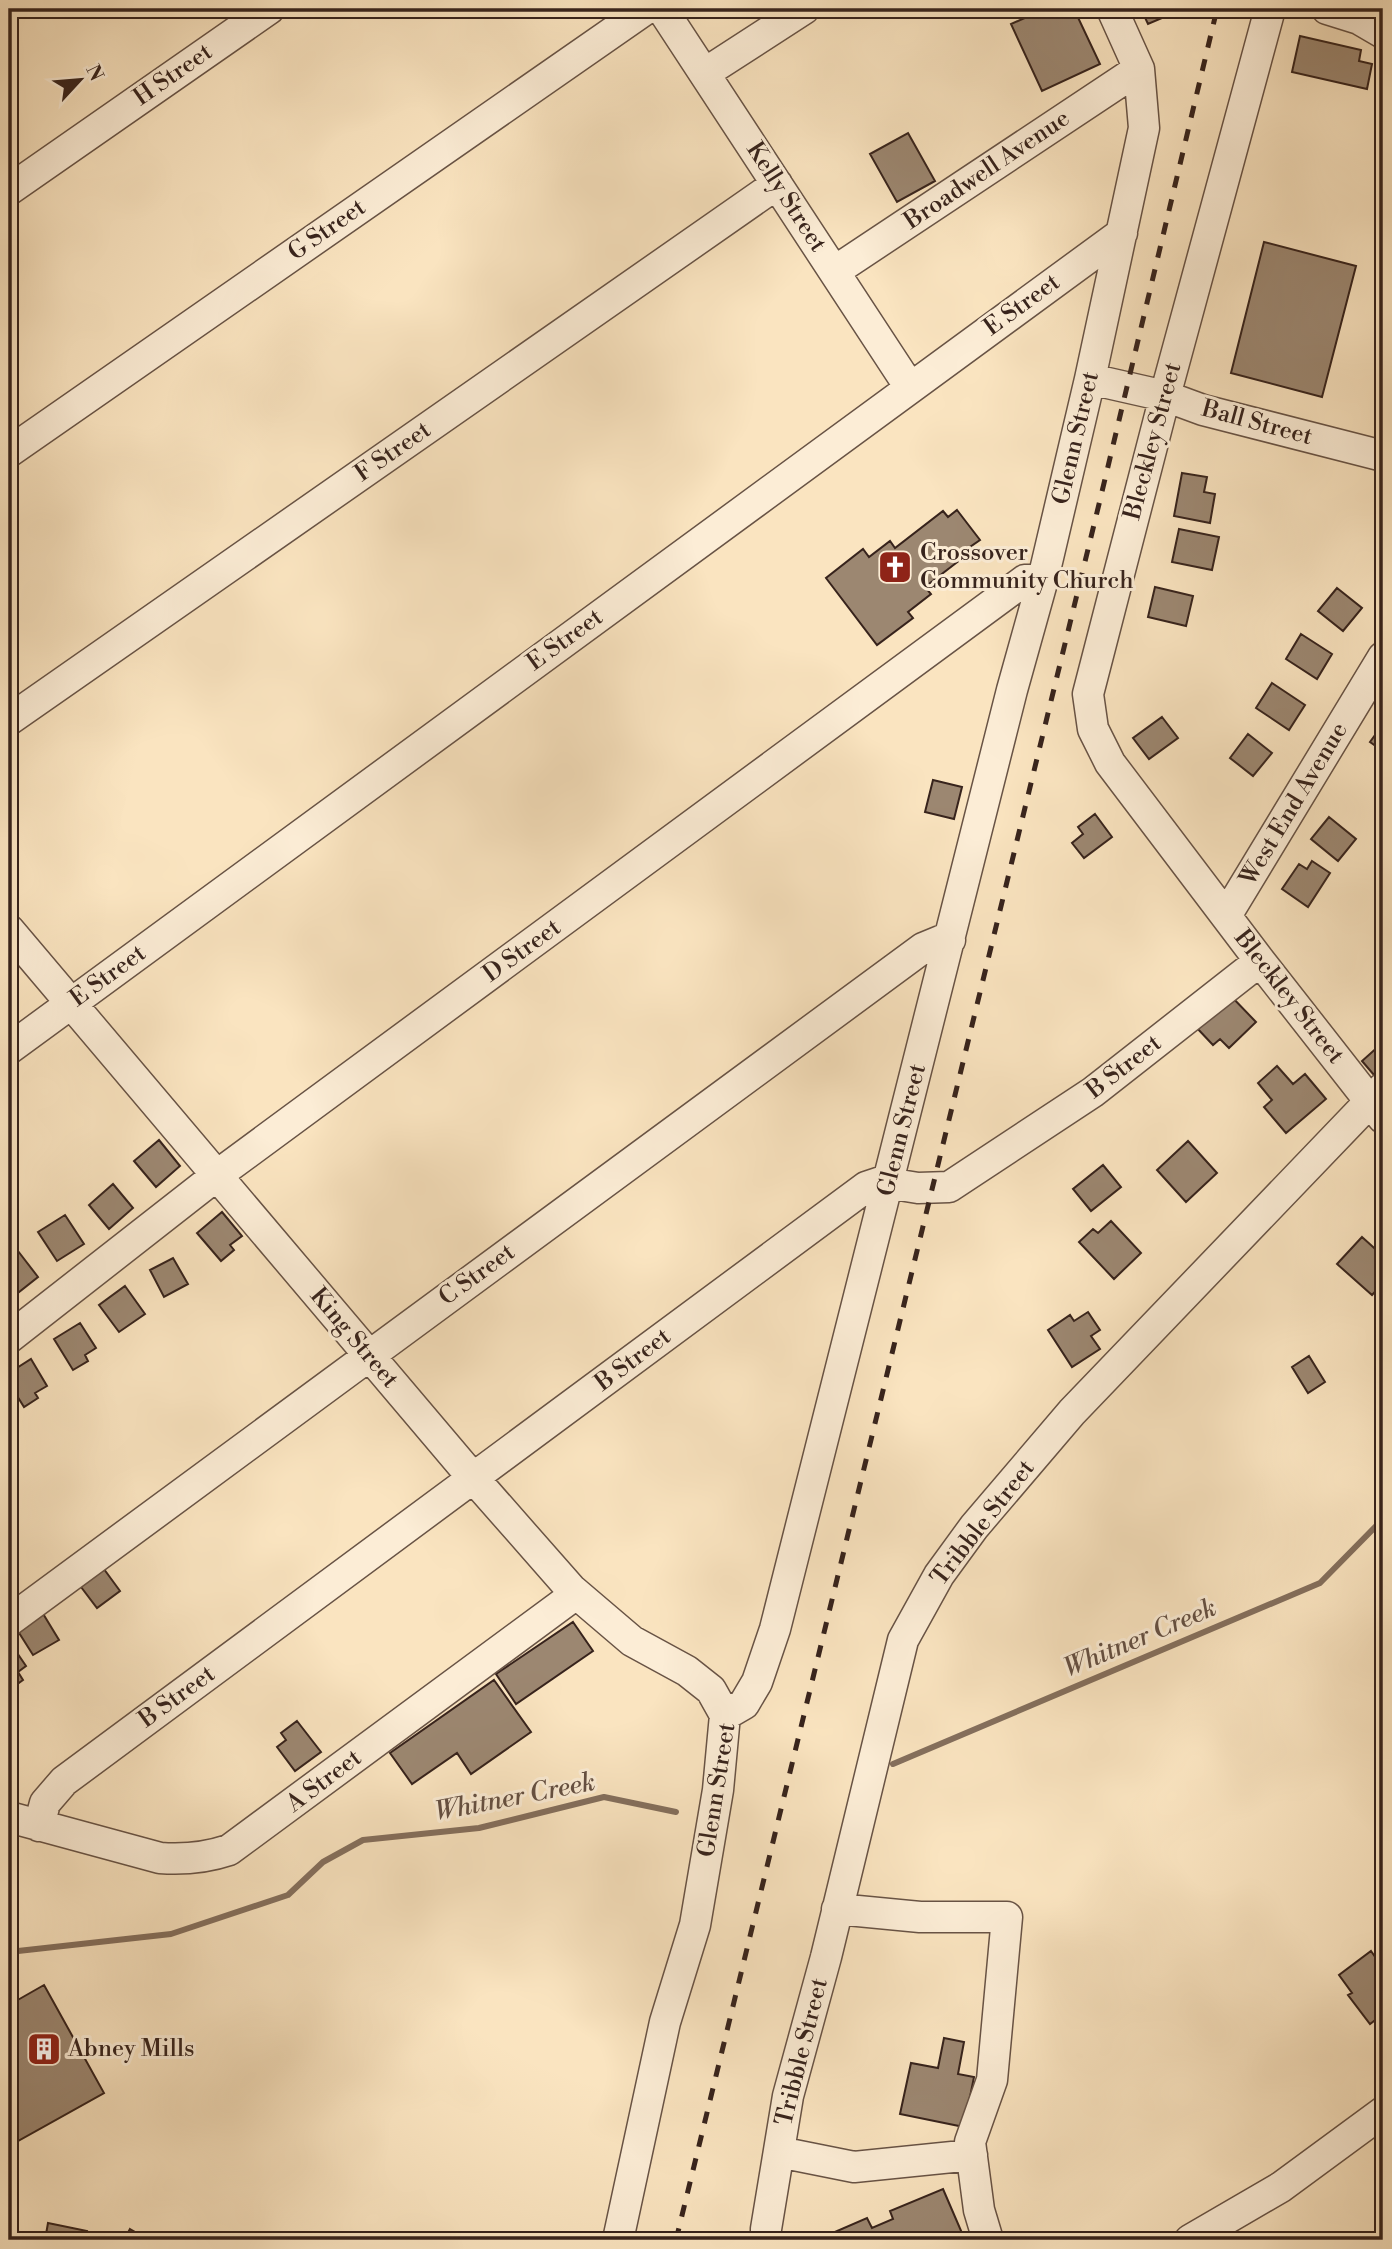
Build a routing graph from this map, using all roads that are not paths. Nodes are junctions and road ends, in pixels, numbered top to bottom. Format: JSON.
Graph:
{"nodes":[{"id":1,"x":269,"y":9,"type":"edge"},
{"id":2,"x":646,"y":9,"type":"edge"},
{"id":3,"x":662,"y":9,"type":"edge"},
{"id":4,"x":804,"y":9,"type":"edge"},
{"id":5,"x":1112,"y":9,"type":"edge"},
{"id":6,"x":1270,"y":9,"type":"edge"},
{"id":7,"x":1327,"y":9,"type":"edge"},
{"id":8,"x":1383,"y":33,"type":"edge"},
{"id":9,"x":1139,"y":69,"type":"junction"},
{"id":10,"x":705,"y":72,"type":"junction"},
{"id":11,"x":777,"y":184,"type":"junction"},
{"id":12,"x":9,"y":190,"type":"edge"},
{"id":13,"x":1122,"y":233,"type":"junction"},
{"id":14,"x":835,"y":271,"type":"junction"},
{"id":15,"x":1090,"y":379,"type":"junction"},
{"id":16,"x":909,"y":386,"type":"junction"},
{"id":17,"x":1165,"y":396,"type":"junction"},
{"id":18,"x":9,"y":452,"type":"edge"},
{"id":19,"x":1383,"y":456,"type":"edge"},
{"id":20,"x":1043,"y":579,"type":"junction"},
{"id":21,"x":1383,"y":657,"type":"edge"},
{"id":22,"x":9,"y":720,"type":"edge"},
{"id":23,"x":1226,"y":916,"type":"junction"},
{"id":24,"x":9,"y":930,"type":"edge"},
{"id":25,"x":950,"y":940,"type":"junction"},
{"id":26,"x":1260,"y":961,"type":"junction"},
{"id":27,"x":71,"y":1003,"type":"junction"},
{"id":28,"x":9,"y":1049,"type":"edge"},
{"id":29,"x":1379,"y":1102,"type":"edge"},
{"id":30,"x":216,"y":1176,"type":"junction"},
{"id":31,"x":889,"y":1182,"type":"junction"},
{"id":32,"x":9,"y":1338,"type":"edge"},
{"id":33,"x":368,"y":1354,"type":"junction"},
{"id":34,"x":474,"y":1479,"type":"junction"},
{"id":35,"x":576,"y":1594,"type":"junction"},
{"id":36,"x":9,"y":1621,"type":"edge"},
{"id":37,"x":724,"y":1715,"type":"junction"},
{"id":38,"x":9,"y":1817,"type":"edge"},
{"id":39,"x":39,"y":1826,"type":"junction"},
{"id":40,"x":837,"y":1909,"type":"junction"},
{"id":41,"x":1383,"y":2112,"type":"edge"},
{"id":42,"x":779,"y":2152,"type":"junction"},
{"id":43,"x":972,"y":2155,"type":"junction"},
{"id":44,"x":618,"y":2240,"type":"edge"},
{"id":45,"x":766,"y":2240,"type":"edge"},
{"id":46,"x":988,"y":2240,"type":"edge"},
{"id":47,"x":1190,"y":2240,"type":"edge"}],
"edges":[{"from":1,"to":12,"type":"street","name":"H Street"},
{"from":2,"to":18,"type":"street","name":"G Street"},
{"from":3,"to":10,"type":"street","name":"Kelly Street"},
{"from":4,"to":10,"type":"street"},
{"from":5,"to":9,"type":"street","name":"Glenn Street"},
{"from":6,"to":17,"type":"street","name":"Bleckley Street"},
{"from":7,"to":8,"type":"street"},
{"from":9,"to":13,"type":"street","name":"Glenn Street"},
{"from":9,"to":14,"type":"street","name":"Broadwell Avenue"},
{"from":10,"to":11,"type":"street","name":"Kelly Street"},
{"from":11,"to":14,"type":"street","name":"Kelly Street"},
{"from":11,"to":22,"type":"street","name":"F Street"},
{"from":13,"to":15,"type":"street","name":"Glenn Street"},
{"from":13,"to":16,"type":"street","name":"E Street"},
{"from":14,"to":16,"type":"street","name":"Kelly Street"},
{"from":15,"to":17,"type":"street","name":"Ball Street"},
{"from":15,"to":20,"type":"street","name":"Glenn Street"},
{"from":16,"to":27,"type":"street","name":"E Street"},
{"from":17,"to":19,"type":"street","name":"Ball Street"},
{"from":17,"to":23,"type":"street","name":"Bleckley Street"},
{"from":20,"to":25,"type":"street","name":"Glenn Street"},
{"from":20,"to":30,"type":"street","name":"D Street"},
{"from":21,"to":23,"type":"street","name":"West End Avenue"},
{"from":23,"to":26,"type":"street","name":"Bleckley Street"},
{"from":24,"to":27,"type":"street","name":"King Street"},
{"from":25,"to":31,"type":"street","name":"Glenn Street"},
{"from":25,"to":33,"type":"street","name":"C Street"},
{"from":26,"to":29,"type":"street","name":"Bleckley Street"},
{"from":26,"to":31,"type":"street","name":"B Street"},
{"from":27,"to":28,"type":"street","name":"E Street"},
{"from":27,"to":30,"type":"street","name":"King Street"},
{"from":29,"to":40,"type":"street","name":"Tribble Street"},
{"from":30,"to":32,"type":"street","name":"D Street"},
{"from":30,"to":33,"type":"street","name":"King Street"},
{"from":31,"to":34,"type":"street","name":"B Street"},
{"from":31,"to":37,"type":"street","name":"Glenn Street"},
{"from":33,"to":34,"type":"street","name":"King Street"},
{"from":33,"to":36,"type":"street","name":"C Street"},
{"from":34,"to":35,"type":"street","name":"King Street"},
{"from":34,"to":39,"type":"street","name":"B Street"},
{"from":35,"to":37,"type":"street","name":"King Street"},
{"from":35,"to":39,"type":"street","name":"A Street"},
{"from":37,"to":44,"type":"street","name":"Glenn Street"},
{"from":38,"to":39,"type":"street","name":"A Street"},
{"from":40,"to":42,"type":"street","name":"Tribble Street"},
{"from":40,"to":43,"type":"street"},
{"from":41,"to":47,"type":"street"},
{"from":42,"to":43,"type":"street"},
{"from":42,"to":45,"type":"street","name":"Tribble Street"},
{"from":43,"to":46,"type":"street"}]}
